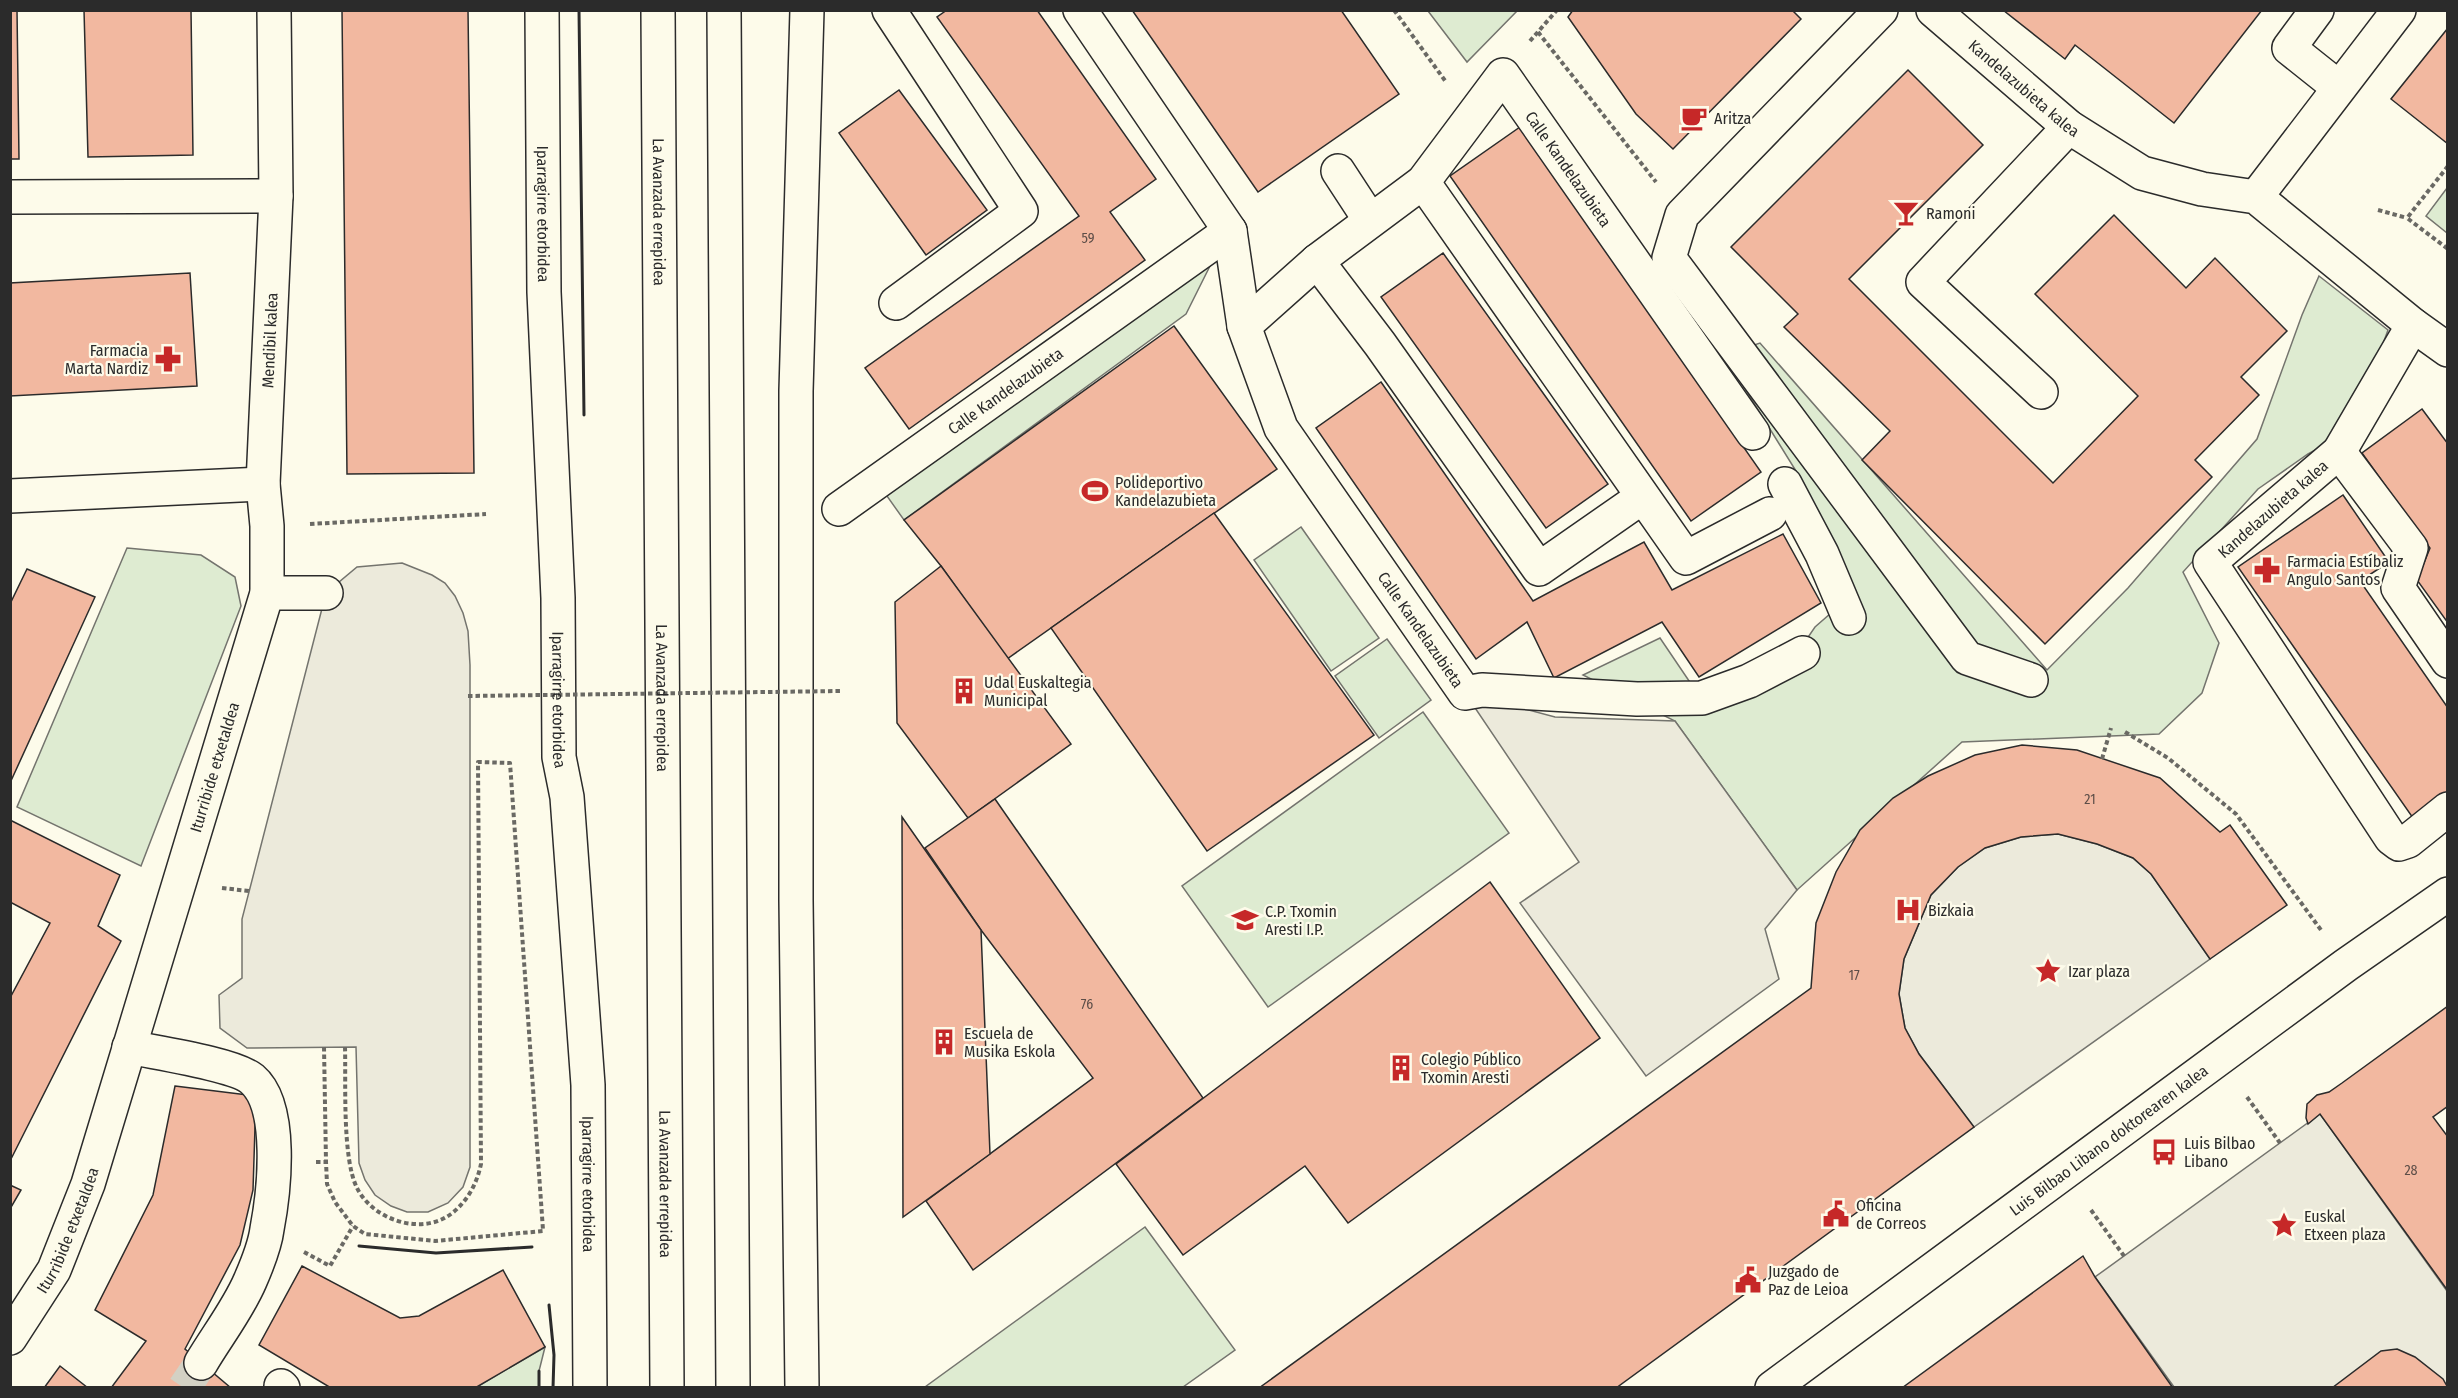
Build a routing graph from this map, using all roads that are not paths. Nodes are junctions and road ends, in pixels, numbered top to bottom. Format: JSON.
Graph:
{"nodes":[{"id":1,"x":274,"y":10,"type":"edge"},
{"id":2,"x":542,"y":10,"type":"edge"},
{"id":3,"x":656,"y":10,"type":"edge"},
{"id":4,"x":724,"y":10,"type":"edge"},
{"id":5,"x":737,"y":10,"type":"edge"},
{"id":6,"x":889,"y":10,"type":"edge"},
{"id":7,"x":1080,"y":10,"type":"edge"},
{"id":8,"x":1881,"y":10,"type":"edge"},
{"id":9,"x":1934,"y":10,"type":"edge"},
{"id":10,"x":2317,"y":10,"type":"edge"},
{"id":11,"x":2398,"y":10,"type":"edge"},
{"id":12,"x":812,"y":16,"type":"edge"},
{"id":13,"x":2337,"y":87,"type":"junction"},
{"id":14,"x":2069,"y":127,"type":"junction"},
{"id":15,"x":1338,"y":171,"type":"dead end"},
{"id":16,"x":724,"y":176,"type":"junction"},
{"id":17,"x":1423,"y":182,"type":"junction"},
{"id":18,"x":276,"y":196,"type":"junction"},
{"id":19,"x":10,"y":197,"type":"edge"},
{"id":20,"x":2256,"y":197,"type":"junction"},
{"id":21,"x":1370,"y":220,"type":"junction"},
{"id":22,"x":1230,"y":231,"type":"junction"},
{"id":23,"x":1317,"y":261,"type":"junction"},
{"id":24,"x":896,"y":303,"type":"dead end"},
{"id":25,"x":1245,"y":326,"type":"junction"},
{"id":26,"x":2413,"y":326,"type":"junction"},
{"id":27,"x":2448,"y":350,"type":"edge"},
{"id":28,"x":2041,"y":392,"type":"dead end"},
{"id":29,"x":1753,"y":433,"type":"dead end"},
{"id":30,"x":2339,"y":452,"type":"junction"},
{"id":31,"x":263,"y":484,"type":"junction"},
{"id":32,"x":1785,"y":484,"type":"dead end"},
{"id":33,"x":10,"y":496,"type":"edge"},
{"id":34,"x":1641,"y":498,"type":"junction"},
{"id":35,"x":839,"y":509,"type":"dead end"},
{"id":36,"x":1770,"y":514,"type":"dead end"},
{"id":37,"x":267,"y":592,"type":"junction"},
{"id":38,"x":326,"y":593,"type":"dead end"},
{"id":39,"x":1849,"y":618,"type":"dead end"},
{"id":40,"x":1803,"y":653,"type":"dead end"},
{"id":41,"x":2448,"y":662,"type":"edge"},
{"id":42,"x":2031,"y":680,"type":"dead end"},
{"id":43,"x":2448,"y":809,"type":"edge"},
{"id":44,"x":2448,"y":894,"type":"edge"},
{"id":45,"x":129,"y":1047,"type":"junction"},
{"id":46,"x":10,"y":1338,"type":"edge"},
{"id":47,"x":201,"y":1363,"type":"tunnel mouth"},
{"id":48,"x":591,"y":1388,"type":"edge"},
{"id":49,"x":667,"y":1388,"type":"edge"},
{"id":50,"x":733,"y":1388,"type":"edge"},
{"id":51,"x":802,"y":1388,"type":"edge"},
{"id":52,"x":1772,"y":1388,"type":"edge"}],
"edges":[{"from":1,"to":18,"type":"main road","name":"Mendibil kalea"},
{"from":2,"to":48,"type":"main road","name":"Iparragirre etorbidea"},
{"from":3,"to":49,"type":"main road","name":"La Avanzada errepidea"},
{"from":4,"to":16,"type":"main road"},
{"from":5,"to":16,"type":"main road"},
{"from":6,"to":24,"type":"main road"},
{"from":7,"to":22,"type":"main road","name":"Calle Kandelazubieta"},
{"from":8,"to":42,"type":"main road"},
{"from":9,"to":14,"type":"main road","name":"Kandelazubieta kalea"},
{"from":10,"to":13,"type":"main road"},
{"from":11,"to":13,"type":"main road"},
{"from":12,"to":51,"type":"main road"},
{"from":13,"to":20,"type":"main road"},
{"from":14,"to":20,"type":"main road","name":"Kandelazubieta kalea"},
{"from":14,"to":28,"type":"main road"},
{"from":15,"to":21,"type":"main road"},
{"from":16,"to":50,"type":"main road"},
{"from":17,"to":21,"type":"main road","name":"Calle Kandelazubieta"},
{"from":17,"to":29,"type":"main road","name":"Calle Kandelazubieta"},
{"from":17,"to":34,"type":"main road"},
{"from":18,"to":19,"type":"main road"},
{"from":18,"to":31,"type":"main road","name":"Mendibil kalea"},
{"from":20,"to":26,"type":"main road"},
{"from":21,"to":23,"type":"main road","name":"Calle Kandelazubieta"},
{"from":22,"to":25,"type":"main road","name":"Calle Kandelazubieta"},
{"from":22,"to":35,"type":"main road","name":"Calle Kandelazubieta"},
{"from":23,"to":25,"type":"main road","name":"Calle Kandelazubieta"},
{"from":23,"to":34,"type":"main road"},
{"from":25,"to":40,"type":"main road","name":"Calle Kandelazubieta"},
{"from":26,"to":27,"type":"main road"},
{"from":26,"to":30,"type":"main road"},
{"from":30,"to":41,"type":"main road","name":"Kandelazubieta kalea"},
{"from":30,"to":43,"type":"main road","name":"Kandelazubieta kalea"},
{"from":31,"to":33,"type":"main road"},
{"from":31,"to":37,"type":"main road","name":"Iturribide etxetaldea"},
{"from":32,"to":39,"type":"main road"},
{"from":34,"to":36,"type":"main road"},
{"from":37,"to":38,"type":"main road"},
{"from":37,"to":45,"type":"main road","name":"Iturribide etxetaldea"},
{"from":44,"to":52,"type":"main road","name":"Luis Bilbao Libano doktorearen kalea"},
{"from":45,"to":46,"type":"main road","name":"Iturribide etxetaldea"},
{"from":45,"to":47,"type":"main road"}]}
